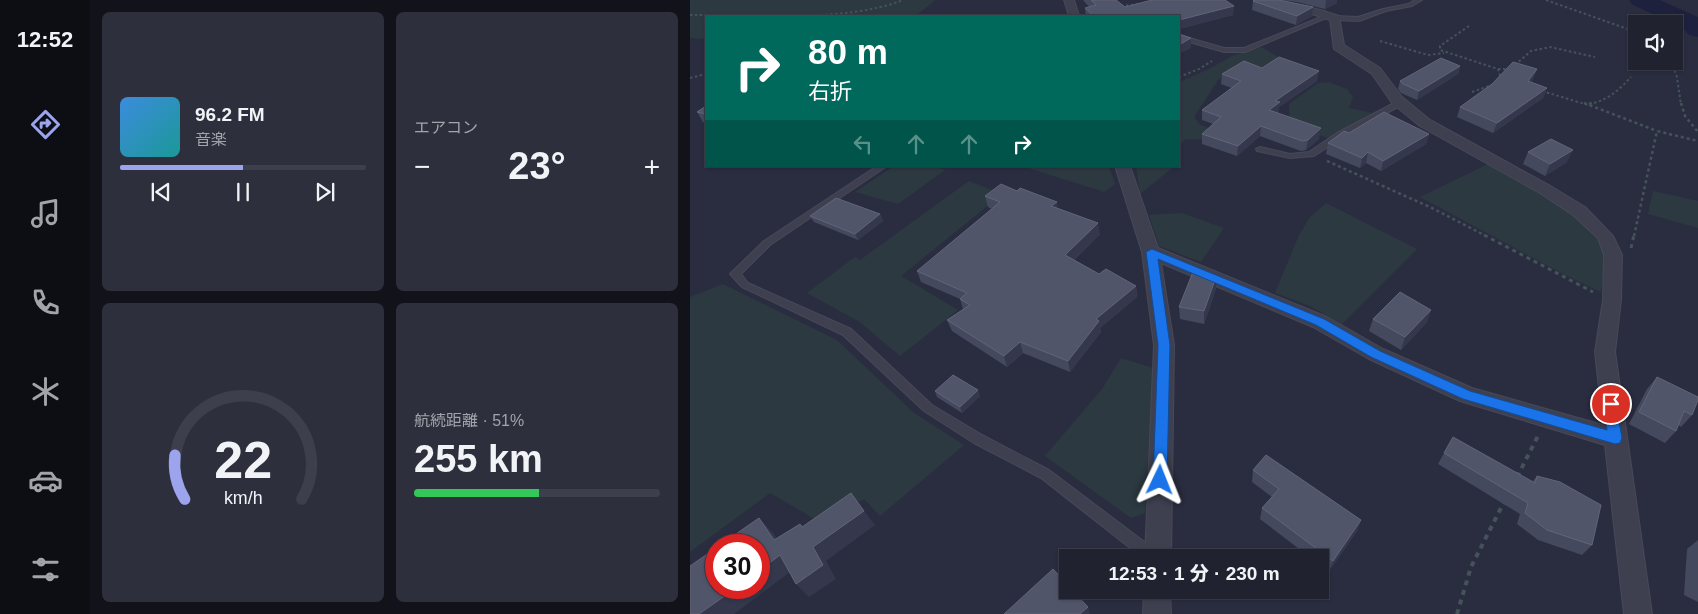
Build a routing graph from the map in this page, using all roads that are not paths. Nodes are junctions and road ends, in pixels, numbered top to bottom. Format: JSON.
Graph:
{"nodes":[{"id":1,"x":1069,"y":0,"type":"edge"},
{"id":2,"x":1259,"y":0,"type":"edge"},
{"id":3,"x":1419,"y":0,"type":"edge"},
{"id":4,"x":1074,"y":15,"type":"edge"},
{"id":5,"x":1332,"y":17,"type":"junction"},
{"id":6,"x":1180,"y":37,"type":"edge"},
{"id":7,"x":1401,"y":104,"type":"junction"},
{"id":8,"x":1260,"y":149,"type":"dead end"},
{"id":9,"x":881,"y":167,"type":"edge"},
{"id":10,"x":1122,"y":167,"type":"edge"},
{"id":11,"x":1152,"y":252,"type":"junction"},
{"id":12,"x":1615,"y":438,"type":"junction"},
{"id":13,"x":1144,"y":549,"type":"edge"},
{"id":14,"x":1156,"y":549,"type":"edge"},
{"id":15,"x":1157,"y":599,"type":"edge"},
{"id":16,"x":1157,"y":614,"type":"edge"},
{"id":17,"x":1638,"y":614,"type":"edge"}],
"edges":[{"from":1,"to":4,"type":"street"},
{"from":2,"to":5,"type":"street"},
{"from":3,"to":5,"type":"lane"},
{"from":5,"to":6,"type":"lane"},
{"from":5,"to":7,"type":"street"},
{"from":7,"to":8,"type":"lane"},
{"from":7,"to":12,"type":"street"},
{"from":9,"to":13,"type":"lane"},
{"from":10,"to":11,"type":"street"},
{"from":11,"to":12,"type":"street"},
{"from":11,"to":14,"type":"street"},
{"from":12,"to":17,"type":"street"},
{"from":15,"to":16,"type":"street"}]}
